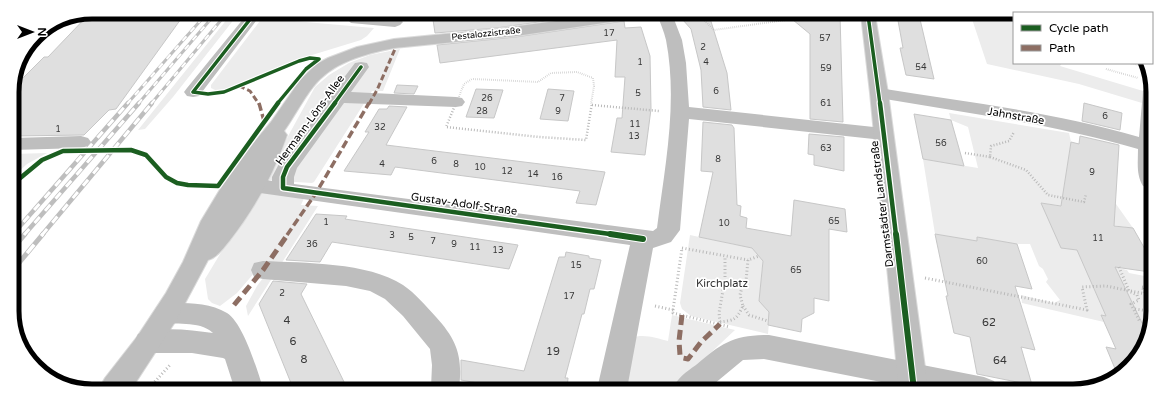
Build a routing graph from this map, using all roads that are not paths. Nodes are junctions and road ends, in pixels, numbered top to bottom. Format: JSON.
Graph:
{"nodes":[{"id":1,"x":250,"y":19,"type":"edge"},
{"id":2,"x":397,"y":19,"type":"edge"},
{"id":3,"x":603,"y":19,"type":"edge"},
{"id":4,"x":666,"y":19,"type":"edge"},
{"id":5,"x":869,"y":19,"type":"edge"},
{"id":6,"x":382,"y":46,"type":"junction"},
{"id":7,"x":361,"y":67,"type":"dead end"},
{"id":8,"x":193,"y":92,"type":"road end"},
{"id":9,"x":879,"y":93,"type":"junction"},
{"id":10,"x":339,"y":97,"type":"junction"},
{"id":11,"x":456,"y":102,"type":"road end"},
{"id":12,"x":679,"y":112,"type":"junction"},
{"id":13,"x":884,"y":134,"type":"junction"},
{"id":14,"x":81,"y":142,"type":"dead end"},
{"id":15,"x":19,"y":144,"type":"edge"},
{"id":16,"x":1146,"y":145,"type":"edge"},
{"id":17,"x":260,"y":186,"type":"dead end"},
{"id":18,"x":283,"y":188,"type":"junction"},
{"id":19,"x":643,"y":239,"type":"junction"},
{"id":20,"x":263,"y":270,"type":"dead end"},
{"id":21,"x":166,"y":314,"type":"junction"},
{"id":22,"x":148,"y":342,"type":"junction"},
{"id":23,"x":235,"y":351,"type":"junction"},
{"id":24,"x":913,"y":383,"type":"edge"},
{"id":25,"x":118,"y":384,"type":"edge"},
{"id":26,"x":247,"y":384,"type":"edge"},
{"id":27,"x":445,"y":384,"type":"edge"},
{"id":28,"x":613,"y":384,"type":"edge"},
{"id":29,"x":693,"y":384,"type":"edge"},
{"id":30,"x":923,"y":384,"type":"edge"}],
"edges":[{"from":1,"to":8,"type":"street"},
{"from":2,"to":6,"type":"street"},
{"from":3,"to":6,"type":"street","name":"Pestalozzistraße"},
{"from":4,"to":12,"type":"street","name":"Gustav-Adolf-Straße"},
{"from":5,"to":9,"type":"street","name":"Darmstädter Landstraße"},
{"from":6,"to":21,"type":"street","name":"Pestalozzistraße"},
{"from":7,"to":10,"type":"street","name":"Hermann-Löns-Allee"},
{"from":9,"to":13,"type":"street","name":"Darmstädter Landstraße"},
{"from":9,"to":16,"type":"street","name":"Jahnstraße"},
{"from":10,"to":11,"type":"street"},
{"from":10,"to":18,"type":"street","name":"Hermann-Löns-Allee"},
{"from":12,"to":13,"type":"street"},
{"from":12,"to":19,"type":"street","name":"Gustav-Adolf-Straße"},
{"from":13,"to":24,"type":"street","name":"Darmstädter Landstraße"},
{"from":14,"to":15,"type":"street"},
{"from":17,"to":18,"type":"street","name":"Gustav-Adolf-Straße"},
{"from":18,"to":19,"type":"street","name":"Gustav-Adolf-Straße"},
{"from":19,"to":28,"type":"street"},
{"from":20,"to":27,"type":"street"},
{"from":21,"to":22,"type":"street","name":"Pestalozzistraße"},
{"from":21,"to":23,"type":"street"},
{"from":22,"to":23,"type":"street"},
{"from":22,"to":25,"type":"street","name":"Pestalozzistraße"},
{"from":23,"to":26,"type":"street"},
{"from":24,"to":29,"type":"street"},
{"from":24,"to":30,"type":"street"}]}
